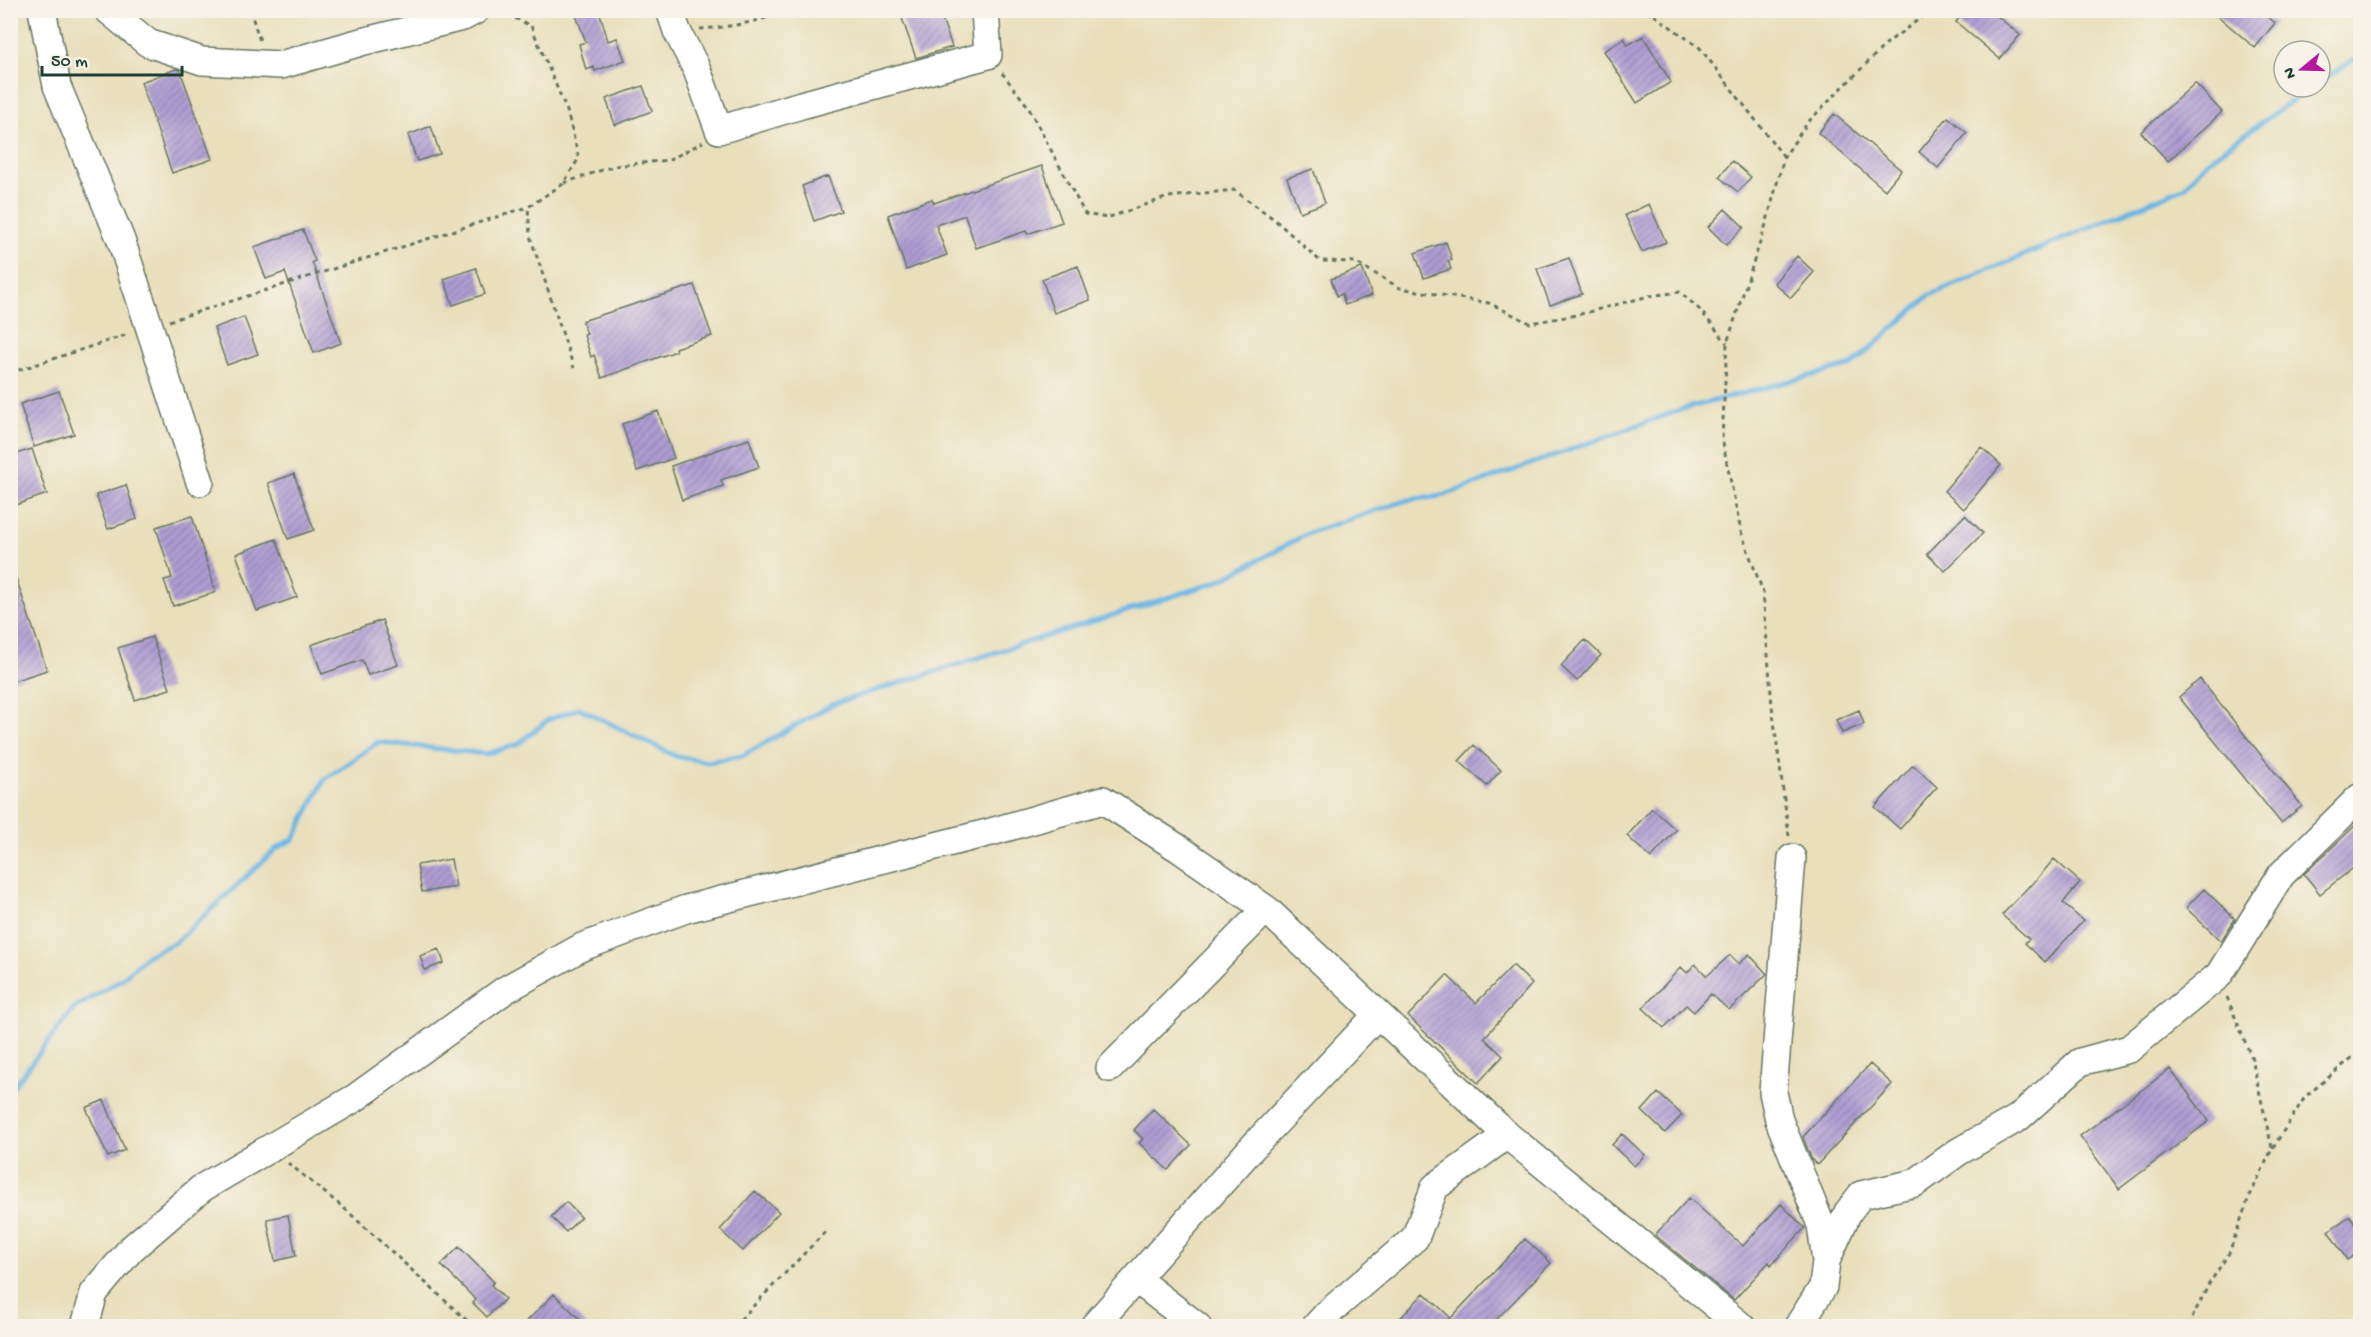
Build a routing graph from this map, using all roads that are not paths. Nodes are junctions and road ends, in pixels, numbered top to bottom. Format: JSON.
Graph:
{"nodes":[{"id":1,"x":42,"y":10,"type":"edge"},
{"id":2,"x":108,"y":10,"type":"edge"},
{"id":3,"x":476,"y":10,"type":"edge"},
{"id":4,"x":985,"y":10,"type":"edge"},
{"id":5,"x":673,"y":21,"type":"edge"},
{"id":6,"x":200,"y":482,"type":"dead end"},
{"id":7,"x":2359,"y":798,"type":"dead end"},
{"id":8,"x":1792,"y":858,"type":"road end"},
{"id":9,"x":1266,"y":909,"type":"junction"},
{"id":10,"x":1378,"y":1014,"type":"junction"},
{"id":11,"x":1110,"y":1068,"type":"dead end"},
{"id":12,"x":1507,"y":1135,"type":"junction"},
{"id":13,"x":1826,"y":1261,"type":"junction"},
{"id":14,"x":1136,"y":1279,"type":"junction"},
{"id":15,"x":85,"y":1326,"type":"edge"},
{"id":16,"x":1094,"y":1326,"type":"edge"},
{"id":17,"x":1197,"y":1326,"type":"edge"},
{"id":18,"x":1316,"y":1326,"type":"edge"},
{"id":19,"x":1741,"y":1326,"type":"edge"},
{"id":20,"x":1798,"y":1326,"type":"edge"}],
"edges":[{"from":1,"to":6,"type":"street"},
{"from":2,"to":3,"type":"street"},
{"from":4,"to":5,"type":"street"},
{"from":7,"to":13,"type":"street"},
{"from":8,"to":13,"type":"street"},
{"from":9,"to":10,"type":"street"},
{"from":9,"to":11,"type":"street"},
{"from":9,"to":15,"type":"street"},
{"from":10,"to":12,"type":"street"},
{"from":10,"to":14,"type":"street"},
{"from":12,"to":18,"type":"street"},
{"from":12,"to":19,"type":"street"},
{"from":13,"to":20,"type":"street"},
{"from":14,"to":16,"type":"street"},
{"from":14,"to":17,"type":"street"}]}
